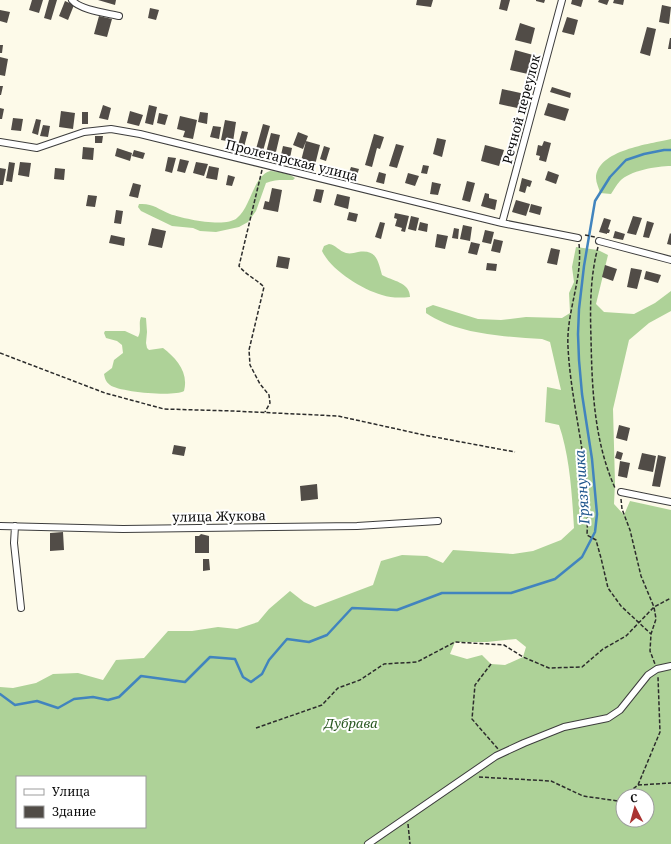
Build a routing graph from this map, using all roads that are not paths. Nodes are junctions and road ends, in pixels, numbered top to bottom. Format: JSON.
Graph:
{"nodes":[{"id":1,"x":72,"y":0,"type":"edge"},
{"id":2,"x":562,"y":0,"type":"edge"},
{"id":3,"x":119,"y":16,"type":"dead end"},
{"id":4,"x":0,"y":142,"type":"edge"},
{"id":5,"x":502,"y":224,"type":"junction"},
{"id":6,"x":580,"y":236,"type":"road end"},
{"id":7,"x":599,"y":239,"type":"road end"},
{"id":8,"x":671,"y":260,"type":"edge"},
{"id":9,"x":621,"y":492,"type":"road end"},
{"id":10,"x":671,"y":502,"type":"edge"},
{"id":11,"x":438,"y":521,"type":"dead end"},
{"id":12,"x":0,"y":526,"type":"edge"},
{"id":13,"x":15,"y":526,"type":"junction"},
{"id":14,"x":21,"y":608,"type":"dead end"},
{"id":15,"x":671,"y":666,"type":"edge"},
{"id":16,"x":368,"y":844,"type":"edge"}],
"edges":[{"from":1,"to":3,"type":"street"},
{"from":2,"to":5,"type":"street","name":"Речной переулок"},
{"from":4,"to":5,"type":"street","name":"Пролетарская улица"},
{"from":5,"to":6,"type":"street","name":"Пролетарская улица"},
{"from":7,"to":8,"type":"street"},
{"from":9,"to":10,"type":"street"},
{"from":11,"to":13,"type":"street","name":"улица Жукова"},
{"from":12,"to":13,"type":"street","name":"улица Жукова"},
{"from":13,"to":14,"type":"street"},
{"from":15,"to":16,"type":"street"}]}
